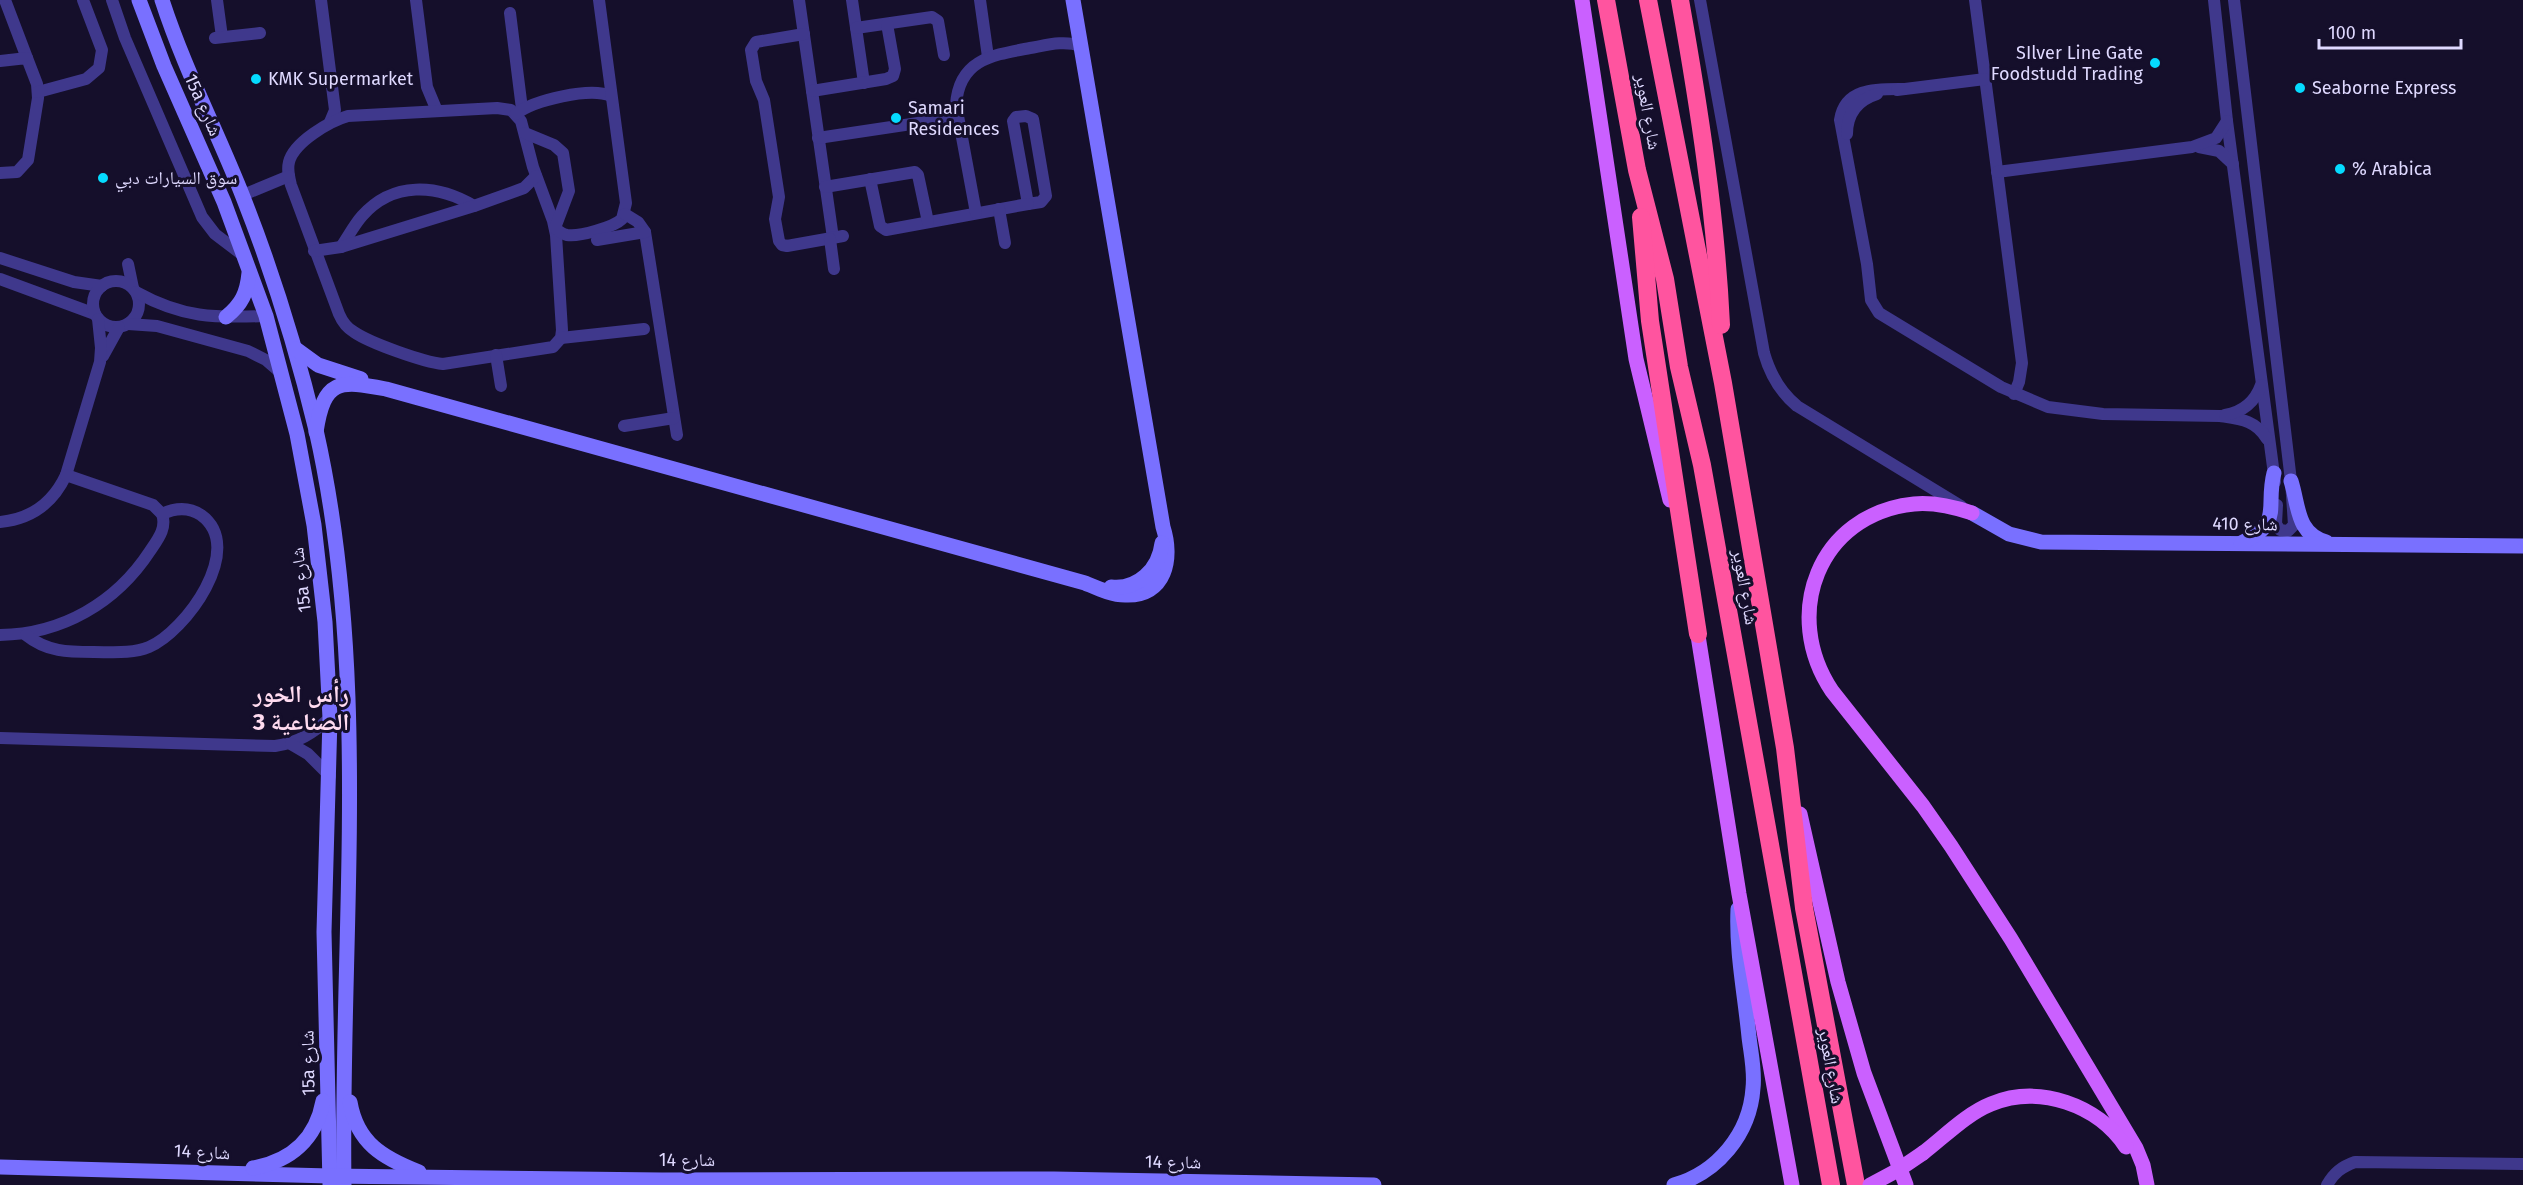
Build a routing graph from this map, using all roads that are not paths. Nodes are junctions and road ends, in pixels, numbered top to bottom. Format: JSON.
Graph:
{"nodes":[{"id":1,"x":5,"y":0,"type":"edge"},
{"id":2,"x":83,"y":0,"type":"edge"},
{"id":3,"x":112,"y":0,"type":"edge"},
{"id":4,"x":139,"y":0,"type":"edge"},
{"id":5,"x":162,"y":0,"type":"edge"},
{"id":6,"x":217,"y":0,"type":"edge"},
{"id":7,"x":321,"y":0,"type":"edge"},
{"id":8,"x":416,"y":0,"type":"edge"},
{"id":9,"x":599,"y":0,"type":"edge"},
{"id":10,"x":799,"y":0,"type":"edge"},
{"id":11,"x":852,"y":0,"type":"edge"},
{"id":12,"x":980,"y":0,"type":"edge"},
{"id":13,"x":1073,"y":0,"type":"edge"},
{"id":14,"x":1582,"y":0,"type":"edge"},
{"id":15,"x":1606,"y":0,"type":"edge"},
{"id":16,"x":1648,"y":0,"type":"edge"},
{"id":17,"x":1680,"y":0,"type":"edge"},
{"id":18,"x":1975,"y":0,"type":"edge"},
{"id":19,"x":2214,"y":0,"type":"edge"},
{"id":20,"x":2234,"y":0,"type":"edge"},
{"id":21,"x":1701,"y":1,"type":"edge"},
{"id":22,"x":510,"y":13,"type":"dead end"},
{"id":23,"x":887,"y":24,"type":"junction"},
{"id":24,"x":856,"y":28,"type":"junction"},
{"id":25,"x":260,"y":33,"type":"dead end"},
{"id":26,"x":804,"y":34,"type":"junction"},
{"id":27,"x":1080,"y":39,"type":"junction"},
{"id":28,"x":944,"y":55,"type":"dead end"},
{"id":29,"x":988,"y":57,"type":"junction"},
{"id":30,"x":27,"y":58,"type":"junction"},
{"id":31,"x":0,"y":62,"type":"edge"},
{"id":32,"x":1985,"y":79,"type":"junction"},
{"id":33,"x":864,"y":83,"type":"junction"},
{"id":34,"x":812,"y":91,"type":"junction"},
{"id":35,"x":39,"y":92,"type":"junction"},
{"id":36,"x":611,"y":96,"type":"junction"},
{"id":37,"x":437,"y":111,"type":"junction"},
{"id":38,"x":519,"y":112,"type":"junction"},
{"id":39,"x":958,"y":117,"type":"junction"},
{"id":40,"x":330,"y":122,"type":"junction"},
{"id":41,"x":2227,"y":122,"type":"junction"},
{"id":42,"x":525,"y":133,"type":"junction"},
{"id":43,"x":818,"y":138,"type":"junction"},
{"id":44,"x":2192,"y":147,"type":"junction"},
{"id":45,"x":2233,"y":164,"type":"junction"},
{"id":46,"x":1637,"y":170,"type":"junction"},
{"id":47,"x":1997,"y":171,"type":"junction"},
{"id":48,"x":0,"y":173,"type":"edge"},
{"id":49,"x":289,"y":176,"type":"junction"},
{"id":50,"x":536,"y":176,"type":"junction"},
{"id":51,"x":870,"y":179,"type":"junction"},
{"id":52,"x":825,"y":187,"type":"junction"},
{"id":53,"x":243,"y":195,"type":"junction"},
{"id":54,"x":1028,"y":204,"type":"junction"},
{"id":55,"x":474,"y":206,"type":"junction"},
{"id":56,"x":999,"y":209,"type":"junction"},
{"id":57,"x":976,"y":213,"type":"junction"},
{"id":58,"x":625,"y":214,"type":"junction"},
{"id":59,"x":928,"y":222,"type":"junction"},
{"id":60,"x":555,"y":228,"type":"junction"},
{"id":61,"x":645,"y":232,"type":"junction"},
{"id":62,"x":835,"y":238,"type":"junction"},
{"id":63,"x":597,"y":240,"type":"dead end"},
{"id":64,"x":1005,"y":243,"type":"dead end"},
{"id":65,"x":341,"y":247,"type":"junction"},
{"id":66,"x":314,"y":250,"type":"junction"},
{"id":67,"x":0,"y":258,"type":"edge"},
{"id":68,"x":247,"y":263,"type":"junction"},
{"id":69,"x":834,"y":269,"type":"dead end"},
{"id":70,"x":0,"y":279,"type":"edge"},
{"id":71,"x":107,"y":283,"type":"junction"},
{"id":72,"x":135,"y":290,"type":"junction"},
{"id":73,"x":97,"y":316,"type":"junction"},
{"id":74,"x":226,"y":316,"type":"junction"},
{"id":75,"x":266,"y":316,"type":"junction"},
{"id":76,"x":124,"y":325,"type":"junction"},
{"id":77,"x":644,"y":329,"type":"dead end"},
{"id":78,"x":561,"y":338,"type":"junction"},
{"id":79,"x":296,"y":349,"type":"junction"},
{"id":80,"x":496,"y":355,"type":"junction"},
{"id":81,"x":99,"y":362,"type":"junction"},
{"id":82,"x":283,"y":374,"type":"junction"},
{"id":83,"x":1723,"y":383,"type":"junction"},
{"id":84,"x":2261,"y":385,"type":"junction"},
{"id":85,"x":501,"y":386,"type":"dead end"},
{"id":86,"x":386,"y":389,"type":"junction"},
{"id":87,"x":2014,"y":394,"type":"junction"},
{"id":88,"x":2220,"y":416,"type":"junction"},
{"id":89,"x":674,"y":418,"type":"junction"},
{"id":90,"x":624,"y":426,"type":"dead end"},
{"id":91,"x":316,"y":432,"type":"junction"},
{"id":92,"x":677,"y":435,"type":"dead end"},
{"id":93,"x":2269,"y":444,"type":"junction"},
{"id":94,"x":2274,"y":473,"type":"junction"},
{"id":95,"x":66,"y":475,"type":"junction"},
{"id":96,"x":2291,"y":481,"type":"junction"},
{"id":97,"x":1972,"y":513,"type":"junction"},
{"id":98,"x":162,"y":514,"type":"junction"},
{"id":99,"x":0,"y":522,"type":"edge"},
{"id":100,"x":2240,"y":543,"type":"junction"},
{"id":101,"x":2335,"y":544,"type":"junction"},
{"id":102,"x":2523,"y":546,"type":"edge"},
{"id":103,"x":325,"y":622,"type":"junction"},
{"id":104,"x":1698,"y":634,"type":"junction"},
{"id":105,"x":0,"y":635,"type":"edge"},
{"id":106,"x":26,"y":635,"type":"junction"},
{"id":107,"x":330,"y":718,"type":"junction"},
{"id":108,"x":0,"y":738,"type":"edge"},
{"id":109,"x":351,"y":738,"type":"junction"},
{"id":110,"x":291,"y":744,"type":"junction"},
{"id":111,"x":1785,"y":748,"type":"junction"},
{"id":112,"x":330,"y":776,"type":"junction"},
{"id":113,"x":1739,"y":894,"type":"junction"},
{"id":114,"x":328,"y":1059,"type":"junction"},
{"id":115,"x":344,"y":1067,"type":"junction"},
{"id":116,"x":2523,"y":1164,"type":"edge"},
{"id":117,"x":0,"y":1167,"type":"edge"},
{"id":118,"x":225,"y":1173,"type":"junction"},
{"id":119,"x":430,"y":1176,"type":"junction"},
{"id":120,"x":337,"y":1181,"type":"edge"},
{"id":121,"x":662,"y":1182,"type":"edge"},
{"id":122,"x":1051,"y":1182,"type":"edge"},
{"id":123,"x":1906,"y":1184,"type":"edge"},
{"id":124,"x":1374,"y":1185,"type":"edge"},
{"id":125,"x":1674,"y":1185,"type":"edge"},
{"id":126,"x":1792,"y":1185,"type":"edge"},
{"id":127,"x":1831,"y":1185,"type":"edge"},
{"id":128,"x":1856,"y":1185,"type":"edge"},
{"id":129,"x":1870,"y":1185,"type":"edge"},
{"id":130,"x":2143,"y":1185,"type":"edge"},
{"id":131,"x":2147,"y":1185,"type":"edge"},
{"id":132,"x":2327,"y":1185,"type":"edge"}],
"edges":[{"from":1,"to":30,"type":"street"},
{"from":2,"to":35,"type":"street"},
{"from":3,"to":68,"type":"street"},
{"from":4,"to":68,"type":"main road","name":"15a شارع"},
{"from":5,"to":53,"type":"main road","name":"15a شارع"},
{"from":6,"to":25,"type":"street"},
{"from":7,"to":40,"type":"street"},
{"from":8,"to":37,"type":"street"},
{"from":9,"to":36,"type":"street"},
{"from":10,"to":26,"type":"street"},
{"from":11,"to":24,"type":"street"},
{"from":12,"to":29,"type":"street"},
{"from":13,"to":27,"type":"main road"},
{"from":14,"to":104,"type":"main road"},
{"from":15,"to":46,"type":"highway","name":"شارع العوير"},
{"from":16,"to":83,"type":"highway","name":"شارع العوير"},
{"from":17,"to":83,"type":"highway"},
{"from":18,"to":32,"type":"street"},
{"from":19,"to":41,"type":"street"},
{"from":20,"to":96,"type":"street"},
{"from":21,"to":97,"type":"street"},
{"from":22,"to":38,"type":"street"},
{"from":23,"to":24,"type":"street"},
{"from":23,"to":28,"type":"street"},
{"from":23,"to":33,"type":"street"},
{"from":24,"to":33,"type":"street"},
{"from":26,"to":34,"type":"street"},
{"from":26,"to":62,"type":"street"},
{"from":27,"to":29,"type":"street"},
{"from":27,"to":86,"type":"main road"},
{"from":29,"to":39,"type":"street"},
{"from":30,"to":31,"type":"street"},
{"from":30,"to":35,"type":"street"},
{"from":32,"to":47,"type":"street"},
{"from":32,"to":87,"type":"street"},
{"from":33,"to":34,"type":"street"},
{"from":34,"to":43,"type":"street"},
{"from":35,"to":48,"type":"street"},
{"from":36,"to":38,"type":"street"},
{"from":36,"to":58,"type":"street"},
{"from":37,"to":38,"type":"street"},
{"from":37,"to":40,"type":"street"},
{"from":38,"to":42,"type":"street"},
{"from":39,"to":43,"type":"street"},
{"from":39,"to":57,"type":"street"},
{"from":40,"to":49,"type":"street"},
{"from":41,"to":44,"type":"street"},
{"from":41,"to":45,"type":"street"},
{"from":42,"to":50,"type":"street"},
{"from":42,"to":60,"type":"street"},
{"from":43,"to":52,"type":"street"},
{"from":44,"to":45,"type":"street"},
{"from":44,"to":47,"type":"street"},
{"from":45,"to":84,"type":"street"},
{"from":46,"to":104,"type":"highway"},
{"from":46,"to":127,"type":"highway","name":"شارع العوير"},
{"from":47,"to":87,"type":"street"},
{"from":49,"to":53,"type":"street"},
{"from":49,"to":66,"type":"street"},
{"from":50,"to":55,"type":"street"},
{"from":50,"to":60,"type":"street"},
{"from":51,"to":52,"type":"street"},
{"from":51,"to":59,"type":"street"},
{"from":51,"to":59,"type":"street"},
{"from":52,"to":62,"type":"street"},
{"from":53,"to":79,"type":"main road","name":"15a شارع"},
{"from":54,"to":54,"type":"street"},
{"from":54,"to":56,"type":"street"},
{"from":55,"to":65,"type":"street"},
{"from":55,"to":65,"type":"street"},
{"from":56,"to":57,"type":"street"},
{"from":56,"to":64,"type":"street"},
{"from":57,"to":59,"type":"street"},
{"from":58,"to":60,"type":"street"},
{"from":58,"to":61,"type":"street"},
{"from":60,"to":78,"type":"street"},
{"from":61,"to":63,"type":"street"},
{"from":61,"to":89,"type":"street"},
{"from":62,"to":69,"type":"street"},
{"from":65,"to":66,"type":"street"},
{"from":66,"to":80,"type":"street"},
{"from":67,"to":71,"type":"street"},
{"from":68,"to":74,"type":"main road"},
{"from":68,"to":75,"type":"main road","name":"15a شارع"},
{"from":70,"to":73,"type":"street"},
{"from":71,"to":72,"type":"street"},
{"from":71,"to":72,"type":"street"},
{"from":71,"to":73,"type":"street"},
{"from":72,"to":74,"type":"street"},
{"from":72,"to":76,"type":"street"},
{"from":73,"to":76,"type":"street"},
{"from":73,"to":81,"type":"street"},
{"from":74,"to":75,"type":"street"},
{"from":75,"to":82,"type":"main road","name":"15a شارع"},
{"from":75,"to":91,"type":"main road"},
{"from":76,"to":81,"type":"street"},
{"from":76,"to":82,"type":"street"},
{"from":77,"to":78,"type":"street"},
{"from":78,"to":80,"type":"street"},
{"from":79,"to":86,"type":"main road"},
{"from":79,"to":91,"type":"main road","name":"15a شارع"},
{"from":80,"to":85,"type":"street"},
{"from":81,"to":95,"type":"street"},
{"from":82,"to":103,"type":"main road","name":"15a شارع"},
{"from":83,"to":111,"type":"highway","name":"شارع العوير"},
{"from":84,"to":88,"type":"street"},
{"from":84,"to":93,"type":"street"},
{"from":86,"to":91,"type":"main road"},
{"from":87,"to":88,"type":"street"},
{"from":88,"to":93,"type":"street"},
{"from":89,"to":90,"type":"street"},
{"from":89,"to":92,"type":"street"},
{"from":91,"to":109,"type":"main road","name":"15a شارع"},
{"from":93,"to":94,"type":"street"},
{"from":94,"to":96,"type":"street"},
{"from":94,"to":100,"type":"main road"},
{"from":95,"to":98,"type":"street"},
{"from":95,"to":99,"type":"street"},
{"from":96,"to":101,"type":"main road"},
{"from":97,"to":100,"type":"main road","name":"شارع 410"},
{"from":97,"to":131,"type":"main road"},
{"from":98,"to":106,"type":"street"},
{"from":98,"to":106,"type":"street"},
{"from":100,"to":101,"type":"main road","name":"شارع 410"},
{"from":101,"to":102,"type":"main road","name":"شارع 410"},
{"from":103,"to":107,"type":"main road","name":"15a شارع"},
{"from":103,"to":109,"type":"main road"},
{"from":104,"to":113,"type":"main road"},
{"from":105,"to":106,"type":"street"},
{"from":107,"to":110,"type":"street"},
{"from":107,"to":112,"type":"main road","name":"15a شارع"},
{"from":108,"to":110,"type":"street"},
{"from":109,"to":115,"type":"main road","name":"15a شارع"},
{"from":110,"to":112,"type":"street"},
{"from":111,"to":123,"type":"main road"},
{"from":111,"to":128,"type":"highway","name":"شارع العوير"},
{"from":112,"to":114,"type":"main road","name":"15a شارع"},
{"from":113,"to":125,"type":"main road"},
{"from":113,"to":126,"type":"main road"},
{"from":114,"to":118,"type":"main road"},
{"from":114,"to":120,"type":"main road","name":"15a شارع"},
{"from":115,"to":119,"type":"main road"},
{"from":115,"to":120,"type":"main road","name":"15a شارع"},
{"from":116,"to":132,"type":"street"},
{"from":117,"to":118,"type":"main road","name":"شارع 14"},
{"from":118,"to":120,"type":"main road","name":"شارع 14"},
{"from":119,"to":120,"type":"main road","name":"شارع 14"},
{"from":119,"to":121,"type":"main road","name":"شارع 14"},
{"from":121,"to":122,"type":"main road","name":"شارع 14"},
{"from":122,"to":124,"type":"main road","name":"شارع 14"},
{"from":129,"to":130,"type":"main road","bridge":true}]}
